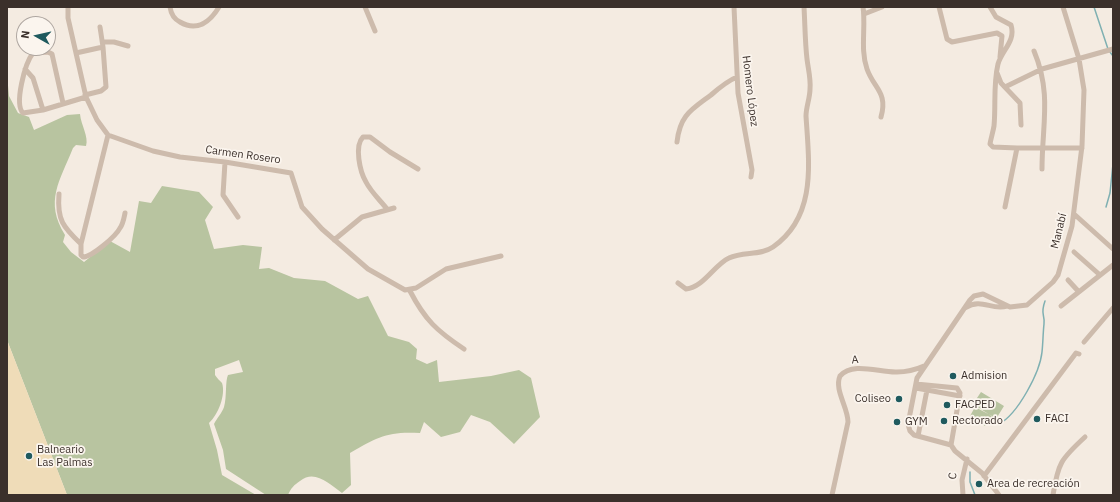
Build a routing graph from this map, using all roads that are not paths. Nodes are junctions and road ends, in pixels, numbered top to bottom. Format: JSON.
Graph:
{"nodes":[{"id":1,"x":68,"y":7,"type":"edge"},
{"id":2,"x":170,"y":7,"type":"edge"},
{"id":3,"x":219,"y":7,"type":"edge"},
{"id":4,"x":365,"y":7,"type":"edge"},
{"id":5,"x":734,"y":7,"type":"edge"},
{"id":6,"x":804,"y":7,"type":"edge"},
{"id":7,"x":863,"y":7,"type":"edge"},
{"id":8,"x":882,"y":7,"type":"edge"},
{"id":9,"x":990,"y":7,"type":"edge"},
{"id":10,"x":997,"y":7,"type":"edge"},
{"id":11,"x":1063,"y":7,"type":"edge"},
{"id":12,"x":938,"y":8,"type":"edge"},
{"id":13,"x":993,"y":13,"type":"junction"},
{"id":14,"x":864,"y":14,"type":"junction"},
{"id":15,"x":100,"y":26,"type":"dead end"},
{"id":16,"x":375,"y":31,"type":"dead end"},
{"id":17,"x":103,"y":45,"type":"junction"},
{"id":18,"x":128,"y":46,"type":"dead end"},
{"id":19,"x":1113,"y":49,"type":"edge"},
{"id":20,"x":1034,"y":51,"type":"dead end"},
{"id":21,"x":76,"y":53,"type":"junction"},
{"id":22,"x":1079,"y":59,"type":"junction"},
{"id":23,"x":1000,"y":60,"type":"junction"},
{"id":24,"x":25,"y":69,"type":"junction"},
{"id":25,"x":1042,"y":69,"type":"junction"},
{"id":26,"x":996,"y":72,"type":"junction"},
{"id":27,"x":737,"y":77,"type":"junction"},
{"id":28,"x":1005,"y":87,"type":"junction"},
{"id":29,"x":86,"y":96,"type":"junction"},
{"id":30,"x":63,"y":103,"type":"junction"},
{"id":31,"x":43,"y":110,"type":"junction"},
{"id":32,"x":881,"y":117,"type":"dead end"},
{"id":33,"x":1021,"y":125,"type":"dead end"},
{"id":34,"x":108,"y":135,"type":"junction"},
{"id":35,"x":677,"y":142,"type":"dead end"},
{"id":36,"x":1017,"y":148,"type":"junction"},
{"id":37,"x":1042,"y":148,"type":"junction"},
{"id":38,"x":1082,"y":148,"type":"junction"},
{"id":39,"x":225,"y":162,"type":"junction"},
{"id":40,"x":418,"y":168,"type":"dead end"},
{"id":41,"x":1042,"y":169,"type":"dead end"},
{"id":42,"x":751,"y":177,"type":"dead end"},
{"id":43,"x":59,"y":194,"type":"dead end"},
{"id":44,"x":1005,"y":207,"type":"dead end"},
{"id":45,"x":394,"y":208,"type":"dead end"},
{"id":46,"x":387,"y":209,"type":"junction"},
{"id":47,"x":125,"y":213,"type":"dead end"},
{"id":48,"x":1074,"y":214,"type":"junction"},
{"id":49,"x":238,"y":217,"type":"dead end"},
{"id":50,"x":334,"y":240,"type":"junction"},
{"id":51,"x":81,"y":244,"type":"junction"},
{"id":52,"x":1113,"y":249,"type":"edge"},
{"id":53,"x":1074,"y":252,"type":"dead end"},
{"id":54,"x":501,"y":256,"type":"dead end"},
{"id":55,"x":1113,"y":265,"type":"edge"},
{"id":56,"x":1100,"y":275,"type":"junction"},
{"id":57,"x":1068,"y":280,"type":"dead end"},
{"id":58,"x":678,"y":283,"type":"dead end"},
{"id":59,"x":410,"y":291,"type":"junction"},
{"id":60,"x":1079,"y":292,"type":"junction"},
{"id":61,"x":1006,"y":306,"type":"junction"},
{"id":62,"x":1061,"y":306,"type":"dead end"},
{"id":63,"x":1113,"y":308,"type":"edge"},
{"id":64,"x":963,"y":310,"type":"junction"},
{"id":65,"x":1084,"y":342,"type":"dead end"},
{"id":66,"x":464,"y":349,"type":"dead end"},
{"id":67,"x":1079,"y":354,"type":"dead end"},
{"id":68,"x":924,"y":366,"type":"junction"},
{"id":69,"x":939,"y":385,"type":"junction"},
{"id":70,"x":916,"y":386,"type":"junction"},
{"id":71,"x":927,"y":390,"type":"junction"},
{"id":72,"x":937,"y":392,"type":"junction"},
{"id":73,"x":960,"y":396,"type":"junction"},
{"id":74,"x":918,"y":436,"type":"junction"},
{"id":75,"x":1085,"y":437,"type":"dead end"},
{"id":76,"x":951,"y":445,"type":"junction"},
{"id":77,"x":967,"y":460,"type":"junction"},
{"id":78,"x":984,"y":476,"type":"junction"},
{"id":79,"x":832,"y":495,"type":"edge"},
{"id":80,"x":963,"y":495,"type":"edge"},
{"id":81,"x":999,"y":495,"type":"edge"},
{"id":82,"x":1053,"y":495,"type":"edge"}],
"edges":[{"from":1,"to":21,"type":"street"},
{"from":2,"to":3,"type":"street"},
{"from":4,"to":16,"type":"street"},
{"from":5,"to":27,"type":"street","name":"Homero López"},
{"from":6,"to":58,"type":"street"},
{"from":7,"to":14,"type":"street"},
{"from":8,"to":14,"type":"street"},
{"from":9,"to":13,"type":"street"},
{"from":10,"to":13,"type":"street"},
{"from":11,"to":22,"type":"street","name":"Manabí"},
{"from":12,"to":23,"type":"street"},
{"from":13,"to":23,"type":"street"},
{"from":14,"to":32,"type":"street"},
{"from":15,"to":17,"type":"street"},
{"from":17,"to":18,"type":"street"},
{"from":17,"to":21,"type":"street"},
{"from":17,"to":29,"type":"street"},
{"from":19,"to":22,"type":"street"},
{"from":20,"to":25,"type":"street"},
{"from":21,"to":29,"type":"street"},
{"from":22,"to":25,"type":"street"},
{"from":22,"to":38,"type":"street","name":"Manabí"},
{"from":23,"to":26,"type":"street"},
{"from":24,"to":30,"type":"street"},
{"from":24,"to":31,"type":"street"},
{"from":24,"to":31,"type":"street"},
{"from":25,"to":28,"type":"street"},
{"from":25,"to":37,"type":"street"},
{"from":26,"to":28,"type":"street"},
{"from":26,"to":36,"type":"street"},
{"from":27,"to":35,"type":"street"},
{"from":27,"to":42,"type":"street","name":"Homero López"},
{"from":28,"to":33,"type":"street"},
{"from":29,"to":30,"type":"street"},
{"from":29,"to":34,"type":"street"},
{"from":30,"to":31,"type":"street"},
{"from":34,"to":39,"type":"street","name":"Carmen Rosero"},
{"from":34,"to":51,"type":"street"},
{"from":36,"to":37,"type":"street"},
{"from":36,"to":44,"type":"street"},
{"from":37,"to":38,"type":"street"},
{"from":37,"to":41,"type":"street"},
{"from":38,"to":48,"type":"street","name":"Manabí"},
{"from":39,"to":49,"type":"street"},
{"from":39,"to":50,"type":"street","name":"Carmen Rosero"},
{"from":40,"to":46,"type":"street"},
{"from":43,"to":51,"type":"street"},
{"from":45,"to":46,"type":"street"},
{"from":46,"to":50,"type":"street"},
{"from":47,"to":51,"type":"street"},
{"from":48,"to":52,"type":"street"},
{"from":48,"to":61,"type":"street","name":"Manabí"},
{"from":50,"to":59,"type":"street","name":"Carmen Rosero"},
{"from":53,"to":56,"type":"street"},
{"from":54,"to":59,"type":"street"},
{"from":55,"to":56,"type":"street"},
{"from":56,"to":60,"type":"street"},
{"from":57,"to":60,"type":"street"},
{"from":59,"to":66,"type":"street"},
{"from":60,"to":62,"type":"street"},
{"from":61,"to":64,"type":"street"},
{"from":61,"to":64,"type":"street","name":"Manabí"},
{"from":63,"to":65,"type":"street"},
{"from":64,"to":68,"type":"street","name":"Manabí"},
{"from":67,"to":78,"type":"street"},
{"from":68,"to":70,"type":"street","name":"Manabí"},
{"from":68,"to":79,"type":"street","name":"A"},
{"from":69,"to":70,"type":"street"},
{"from":69,"to":72,"type":"street"},
{"from":69,"to":73,"type":"street"},
{"from":70,"to":71,"type":"street"},
{"from":70,"to":74,"type":"street","name":"Manabí"},
{"from":71,"to":72,"type":"street"},
{"from":71,"to":74,"type":"street"},
{"from":72,"to":73,"type":"street"},
{"from":73,"to":76,"type":"street"},
{"from":74,"to":76,"type":"street"},
{"from":75,"to":82,"type":"street"},
{"from":76,"to":77,"type":"street"},
{"from":77,"to":78,"type":"street"},
{"from":77,"to":80,"type":"street","name":"C"},
{"from":78,"to":81,"type":"street"}]}
